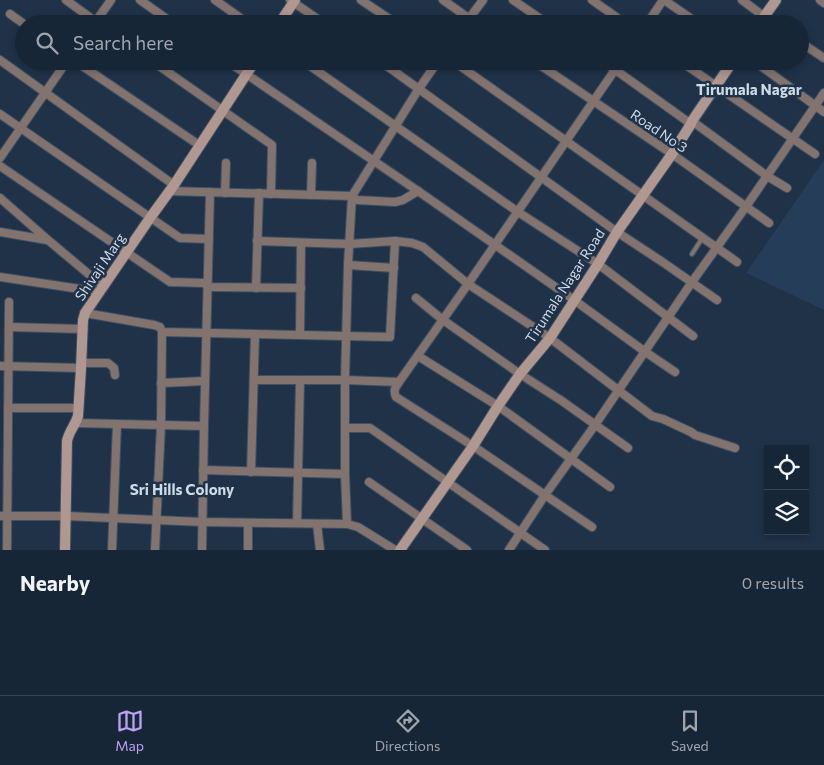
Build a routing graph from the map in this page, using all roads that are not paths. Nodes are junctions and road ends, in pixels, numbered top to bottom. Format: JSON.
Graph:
{"nodes":[{"id":1,"x":66,"y":0,"type":"edge"},
{"id":2,"x":111,"y":0,"type":"edge"},
{"id":3,"x":140,"y":0,"type":"edge"},
{"id":4,"x":215,"y":0,"type":"edge"},
{"id":5,"x":361,"y":0,"type":"edge"},
{"id":6,"x":443,"y":0,"type":"edge"},
{"id":7,"x":483,"y":0,"type":"edge"},
{"id":8,"x":513,"y":0,"type":"edge"},
{"id":9,"x":592,"y":0,"type":"edge"},
{"id":10,"x":664,"y":0,"type":"edge"},
{"id":11,"x":742,"y":0,"type":"edge"},
{"id":12,"x":776,"y":0,"type":"edge"},
{"id":13,"x":820,"y":0,"type":"edge"},
{"id":14,"x":293,"y":1,"type":"edge"},
{"id":15,"x":824,"y":3,"type":"edge"},
{"id":16,"x":10,"y":14,"type":"dead end"},
{"id":17,"x":86,"y":15,"type":"edge"},
{"id":18,"x":101,"y":15,"type":"edge"},
{"id":19,"x":161,"y":15,"type":"edge"},
{"id":20,"x":236,"y":15,"type":"edge"},
{"id":21,"x":284,"y":15,"type":"edge"},
{"id":22,"x":313,"y":15,"type":"edge"},
{"id":23,"x":384,"y":15,"type":"edge"},
{"id":24,"x":460,"y":15,"type":"edge"},
{"id":25,"x":472,"y":15,"type":"edge"},
{"id":26,"x":535,"y":15,"type":"edge"},
{"id":27,"x":613,"y":15,"type":"edge"},
{"id":28,"x":653,"y":15,"type":"edge"},
{"id":29,"x":686,"y":15,"type":"edge"},
{"id":30,"x":756,"y":15,"type":"edge"},
{"id":31,"x":765,"y":15,"type":"edge"},
{"id":32,"x":15,"y":18,"type":"edge"},
{"id":33,"x":809,"y":48,"type":"edge"},
{"id":34,"x":824,"y":58,"type":"edge"},
{"id":35,"x":0,"y":60,"type":"edge"},
{"id":36,"x":62,"y":70,"type":"edge"},
{"id":37,"x":88,"y":70,"type":"edge"},
{"id":38,"x":165,"y":70,"type":"edge"},
{"id":39,"x":239,"y":70,"type":"edge"},
{"id":40,"x":249,"y":70,"type":"edge"},
{"id":41,"x":316,"y":70,"type":"edge"},
{"id":42,"x":392,"y":70,"type":"edge"},
{"id":43,"x":432,"y":70,"type":"edge"},
{"id":44,"x":466,"y":70,"type":"edge"},
{"id":45,"x":548,"y":70,"type":"edge"},
{"id":46,"x":616,"y":70,"type":"joint"},
{"id":47,"x":693,"y":70,"type":"edge"},
{"id":48,"x":727,"y":70,"type":"edge"},
{"id":49,"x":766,"y":70,"type":"edge"},
{"id":50,"x":246,"y":75,"type":"junction"},
{"id":51,"x":716,"y":86,"type":"junction"},
{"id":52,"x":418,"y":90,"type":"junction"},
{"id":53,"x":46,"y":92,"type":"junction"},
{"id":54,"x":824,"y":93,"type":"edge"},
{"id":55,"x":594,"y":101,"type":"junction"},
{"id":56,"x":816,"y":106,"type":"junction"},
{"id":57,"x":224,"y":110,"type":"junction"},
{"id":58,"x":824,"y":112,"type":"edge"},
{"id":59,"x":0,"y":114,"type":"edge"},
{"id":60,"x":692,"y":122,"type":"junction"},
{"id":61,"x":396,"y":126,"type":"junction"},
{"id":62,"x":21,"y":129,"type":"junction"},
{"id":63,"x":793,"y":139,"type":"junction"},
{"id":64,"x":566,"y":141,"type":"junction"},
{"id":65,"x":199,"y":145,"type":"junction"},
{"id":66,"x":672,"y":154,"type":"junction"},
{"id":67,"x":815,"y":154,"type":"dead end"},
{"id":68,"x":0,"y":158,"type":"edge"},
{"id":69,"x":373,"y":161,"type":"junction"},
{"id":70,"x":226,"y":163,"type":"dead end"},
{"id":71,"x":312,"y":163,"type":"dead end"},
{"id":72,"x":0,"y":166,"type":"edge"},
{"id":73,"x":767,"y":176,"type":"junction"},
{"id":74,"x":541,"y":178,"type":"junction"},
{"id":75,"x":171,"y":188,"type":"junction"},
{"id":76,"x":787,"y":188,"type":"dead end"},
{"id":77,"x":418,"y":191,"type":"junction"},
{"id":78,"x":210,"y":192,"type":"junction"},
{"id":79,"x":225,"y":193,"type":"junction"},
{"id":80,"x":258,"y":194,"type":"junction"},
{"id":81,"x":271,"y":194,"type":"junction"},
{"id":82,"x":312,"y":195,"type":"junction"},
{"id":83,"x":352,"y":196,"type":"junction"},
{"id":84,"x":643,"y":196,"type":"junction"},
{"id":85,"x":1,"y":200,"type":"edge"},
{"id":86,"x":745,"y":208,"type":"junction"},
{"id":87,"x":518,"y":212,"type":"junction"},
{"id":88,"x":150,"y":218,"type":"junction"},
{"id":89,"x":769,"y":224,"type":"dead end"},
{"id":90,"x":0,"y":232,"type":"edge"},
{"id":91,"x":617,"y":232,"type":"junction"},
{"id":92,"x":704,"y":238,"type":"junction"},
{"id":93,"x":209,"y":239,"type":"junction"},
{"id":94,"x":48,"y":240,"type":"junction"},
{"id":95,"x":395,"y":240,"type":"junction"},
{"id":96,"x":257,"y":241,"type":"junction"},
{"id":97,"x":301,"y":243,"type":"junction"},
{"id":98,"x":349,"y":244,"type":"junction"},
{"id":99,"x":495,"y":245,"type":"junction"},
{"id":100,"x":717,"y":247,"type":"junction"},
{"id":101,"x":126,"y":252,"type":"junction"},
{"id":102,"x":692,"y":254,"type":"dead end"},
{"id":103,"x":737,"y":262,"type":"dead end"},
{"id":104,"x":598,"y":264,"type":"junction"},
{"id":105,"x":348,"y":265,"type":"junction"},
{"id":106,"x":394,"y":268,"type":"junction"},
{"id":107,"x":0,"y":277,"type":"edge"},
{"id":108,"x":692,"y":282,"type":"junction"},
{"id":109,"x":468,"y":284,"type":"junction"},
{"id":110,"x":208,"y":287,"type":"junction"},
{"id":111,"x":256,"y":288,"type":"junction"},
{"id":112,"x":301,"y":288,"type":"junction"},
{"id":113,"x":102,"y":289,"type":"junction"},
{"id":114,"x":416,"y":298,"type":"dead end"},
{"id":115,"x":574,"y":300,"type":"junction"},
{"id":116,"x":717,"y":300,"type":"dead end"},
{"id":117,"x":9,"y":302,"type":"dead end"},
{"id":118,"x":86,"y":313,"type":"junction"},
{"id":119,"x":668,"y":318,"type":"junction"},
{"id":120,"x":443,"y":320,"type":"junction"},
{"id":121,"x":9,"y":327,"type":"junction"},
{"id":122,"x":82,"y":329,"type":"junction"},
{"id":123,"x":162,"y":332,"type":"junction"},
{"id":124,"x":206,"y":333,"type":"junction"},
{"id":125,"x":255,"y":334,"type":"junction"},
{"id":126,"x":300,"y":335,"type":"junction"},
{"id":127,"x":347,"y":336,"type":"junction"},
{"id":128,"x":693,"y":336,"type":"dead end"},
{"id":129,"x":550,"y":338,"type":"junction"},
{"id":130,"x":644,"y":351,"type":"junction"},
{"id":131,"x":418,"y":356,"type":"junction"},
{"id":132,"x":4,"y":366,"type":"edge"},
{"id":133,"x":82,"y":366,"type":"junction"},
{"id":134,"x":675,"y":372,"type":"dead end"},
{"id":135,"x":520,"y":374,"type":"junction"},
{"id":136,"x":115,"y":375,"type":"dead end"},
{"id":137,"x":254,"y":380,"type":"junction"},
{"id":138,"x":300,"y":380,"type":"junction"},
{"id":139,"x":345,"y":380,"type":"junction"},
{"id":140,"x":161,"y":382,"type":"junction"},
{"id":141,"x":205,"y":382,"type":"junction"},
{"id":142,"x":400,"y":382,"type":"junction"},
{"id":143,"x":618,"y":390,"type":"junction"},
{"id":144,"x":498,"y":406,"type":"junction"},
{"id":145,"x":8,"y":408,"type":"junction"},
{"id":146,"x":79,"y":408,"type":"junction"},
{"id":147,"x":76,"y":423,"type":"junction"},
{"id":148,"x":117,"y":424,"type":"junction"},
{"id":149,"x":161,"y":425,"type":"junction"},
{"id":150,"x":595,"y":425,"type":"junction"},
{"id":151,"x":204,"y":426,"type":"junction"},
{"id":152,"x":345,"y":428,"type":"junction"},
{"id":153,"x":473,"y":446,"type":"junction"},
{"id":154,"x":628,"y":448,"type":"dead end"},
{"id":155,"x":735,"y":448,"type":"dead end"},
{"id":156,"x":571,"y":458,"type":"junction"},
{"id":157,"x":203,"y":470,"type":"junction"},
{"id":158,"x":251,"y":472,"type":"junction"},
{"id":159,"x":298,"y":473,"type":"junction"},
{"id":160,"x":345,"y":474,"type":"junction"},
{"id":161,"x":368,"y":482,"type":"dead end"},
{"id":162,"x":447,"y":482,"type":"junction"},
{"id":163,"x":610,"y":487,"type":"dead end"},
{"id":164,"x":545,"y":495,"type":"junction"},
{"id":165,"x":4,"y":516,"type":"edge"},
{"id":166,"x":66,"y":516,"type":"junction"},
{"id":167,"x":113,"y":518,"type":"junction"},
{"id":168,"x":422,"y":519,"type":"junction"},
{"id":169,"x":156,"y":520,"type":"junction"},
{"id":170,"x":202,"y":522,"type":"junction"},
{"id":171,"x":248,"y":523,"type":"junction"},
{"id":172,"x":297,"y":523,"type":"junction"},
{"id":173,"x":317,"y":524,"type":"junction"},
{"id":174,"x":347,"y":524,"type":"junction"},
{"id":175,"x":592,"y":527,"type":"dead end"},
{"id":176,"x":520,"y":532,"type":"junction"},
{"id":177,"x":7,"y":550,"type":"edge"},
{"id":178,"x":66,"y":550,"type":"edge"},
{"id":179,"x":112,"y":550,"type":"edge"},
{"id":180,"x":156,"y":550,"type":"edge"},
{"id":181,"x":202,"y":550,"type":"edge"},
{"id":182,"x":248,"y":550,"type":"edge"},
{"id":183,"x":320,"y":550,"type":"edge"},
{"id":184,"x":395,"y":550,"type":"edge"},
{"id":185,"x":400,"y":550,"type":"edge"},
{"id":186,"x":467,"y":550,"type":"edge"},
{"id":187,"x":509,"y":550,"type":"edge"},
{"id":188,"x":545,"y":550,"type":"edge"}],
"edges":[{"from":1,"to":17,"type":"street"},
{"from":2,"to":18,"type":"street"},
{"from":3,"to":19,"type":"street"},
{"from":4,"to":20,"type":"street"},
{"from":5,"to":23,"type":"street"},
{"from":6,"to":24,"type":"street"},
{"from":7,"to":25,"type":"street"},
{"from":8,"to":26,"type":"street"},
{"from":9,"to":27,"type":"street"},
{"from":10,"to":28,"type":"street"},
{"from":10,"to":29,"type":"street"},
{"from":11,"to":30,"type":"street"},
{"from":12,"to":31,"type":"street"},
{"from":13,"to":15,"type":"street"},
{"from":14,"to":21,"type":"street"},
{"from":14,"to":22,"type":"street"},
{"from":16,"to":32,"type":"street"},
{"from":33,"to":34,"type":"street"},
{"from":35,"to":53,"type":"street"},
{"from":36,"to":53,"type":"street"},
{"from":37,"to":65,"type":"street"},
{"from":38,"to":57,"type":"street"},
{"from":39,"to":50,"type":"street"},
{"from":40,"to":50,"type":"street","name":"Shivaji Marg"},
{"from":41,"to":61,"type":"street"},
{"from":42,"to":52,"type":"street"},
{"from":43,"to":52,"type":"street"},
{"from":44,"to":64,"type":"street"},
{"from":45,"to":55,"type":"street","name":"Road No 3"},
{"from":46,"to":55,"type":"street"},
{"from":46,"to":60,"type":"street"},
{"from":47,"to":51,"type":"street"},
{"from":48,"to":51,"type":"street","name":"Tirumala Nagar Road"},
{"from":49,"to":56,"type":"street"},
{"from":50,"to":57,"type":"street","name":"Shivaji Marg"},
{"from":50,"to":69,"type":"street"},
{"from":51,"to":60,"type":"street","name":"Tirumala Nagar Road"},
{"from":51,"to":63,"type":"street"},
{"from":52,"to":61,"type":"street"},
{"from":52,"to":74,"type":"street"},
{"from":53,"to":62,"type":"street"},
{"from":53,"to":75,"type":"street"},
{"from":54,"to":56,"type":"street"},
{"from":55,"to":64,"type":"street"},
{"from":55,"to":66,"type":"street","name":"Road No 3"},
{"from":56,"to":58,"type":"street"},
{"from":56,"to":63,"type":"street"},
{"from":57,"to":65,"type":"street","name":"Shivaji Marg"},
{"from":57,"to":81,"type":"street"},
{"from":59,"to":62,"type":"street"},
{"from":60,"to":66,"type":"street","name":"Tirumala Nagar Road"},
{"from":60,"to":73,"type":"street"},
{"from":61,"to":69,"type":"street"},
{"from":61,"to":87,"type":"street"},
{"from":62,"to":68,"type":"street"},
{"from":62,"to":88,"type":"street"},
{"from":63,"to":67,"type":"street"},
{"from":63,"to":73,"type":"street"},
{"from":64,"to":74,"type":"street"},
{"from":64,"to":84,"type":"street"},
{"from":65,"to":75,"type":"street","name":"Shivaji Marg"},
{"from":66,"to":84,"type":"street","name":"Tirumala Nagar Road"},
{"from":66,"to":86,"type":"street","name":"Road No 3"},
{"from":69,"to":77,"type":"street"},
{"from":69,"to":83,"type":"street"},
{"from":70,"to":79,"type":"street"},
{"from":71,"to":82,"type":"street"},
{"from":72,"to":101,"type":"street"},
{"from":73,"to":76,"type":"street"},
{"from":73,"to":86,"type":"street"},
{"from":74,"to":87,"type":"street"},
{"from":74,"to":91,"type":"street"},
{"from":75,"to":78,"type":"street"},
{"from":75,"to":88,"type":"street","name":"Shivaji Marg"},
{"from":77,"to":83,"type":"street"},
{"from":77,"to":99,"type":"street"},
{"from":78,"to":79,"type":"street"},
{"from":78,"to":93,"type":"street"},
{"from":79,"to":80,"type":"street"},
{"from":80,"to":81,"type":"street"},
{"from":80,"to":96,"type":"street"},
{"from":81,"to":82,"type":"street"},
{"from":82,"to":83,"type":"street"},
{"from":83,"to":98,"type":"street"},
{"from":84,"to":91,"type":"street","name":"Tirumala Nagar Road"},
{"from":84,"to":92,"type":"street"},
{"from":85,"to":94,"type":"street"},
{"from":86,"to":89,"type":"street","name":"Road No 3"},
{"from":86,"to":100,"type":"street"},
{"from":87,"to":99,"type":"street"},
{"from":87,"to":104,"type":"street"},
{"from":88,"to":93,"type":"street"},
{"from":88,"to":101,"type":"street","name":"Shivaji Marg"},
{"from":90,"to":94,"type":"street"},
{"from":91,"to":104,"type":"street","name":"Tirumala Nagar Road"},
{"from":91,"to":108,"type":"street"},
{"from":92,"to":100,"type":"street"},
{"from":92,"to":102,"type":"lane"},
{"from":93,"to":110,"type":"street"},
{"from":94,"to":113,"type":"street"},
{"from":95,"to":98,"type":"street"},
{"from":95,"to":106,"type":"street"},
{"from":95,"to":109,"type":"street"},
{"from":96,"to":97,"type":"street"},
{"from":96,"to":111,"type":"street"},
{"from":97,"to":98,"type":"street"},
{"from":97,"to":112,"type":"street"},
{"from":98,"to":105,"type":"street"},
{"from":99,"to":109,"type":"street"},
{"from":99,"to":115,"type":"street"},
{"from":100,"to":103,"type":"street"},
{"from":100,"to":108,"type":"street"},
{"from":101,"to":110,"type":"street"},
{"from":101,"to":113,"type":"street","name":"Shivaji Marg"},
{"from":104,"to":115,"type":"street","name":"Tirumala Nagar Road"},
{"from":104,"to":119,"type":"street"},
{"from":105,"to":106,"type":"street"},
{"from":105,"to":127,"type":"street"},
{"from":106,"to":127,"type":"street"},
{"from":107,"to":113,"type":"street"},
{"from":108,"to":116,"type":"street"},
{"from":108,"to":119,"type":"street"},
{"from":109,"to":120,"type":"street"},
{"from":109,"to":129,"type":"street"},
{"from":110,"to":111,"type":"street"},
{"from":110,"to":124,"type":"street"},
{"from":111,"to":112,"type":"street"},
{"from":112,"to":126,"type":"street"},
{"from":113,"to":118,"type":"street","name":"Shivaji Marg"},
{"from":114,"to":120,"type":"street"},
{"from":115,"to":129,"type":"street","name":"Tirumala Nagar Road"},
{"from":115,"to":130,"type":"street"},
{"from":117,"to":121,"type":"street"},
{"from":118,"to":122,"type":"street","name":"Shivaji Marg"},
{"from":118,"to":123,"type":"street"},
{"from":119,"to":128,"type":"street"},
{"from":119,"to":130,"type":"street"},
{"from":120,"to":131,"type":"street"},
{"from":120,"to":135,"type":"street"},
{"from":121,"to":122,"type":"street"},
{"from":121,"to":132,"type":"street"},
{"from":122,"to":133,"type":"street","name":"Shivaji Marg"},
{"from":123,"to":124,"type":"street"},
{"from":123,"to":140,"type":"street"},
{"from":124,"to":125,"type":"street"},
{"from":124,"to":141,"type":"street"},
{"from":125,"to":126,"type":"street"},
{"from":125,"to":137,"type":"street"},
{"from":126,"to":127,"type":"street"},
{"from":127,"to":139,"type":"street"},
{"from":129,"to":135,"type":"street","name":"Tirumala Nagar Road"},
{"from":129,"to":143,"type":"street"},
{"from":130,"to":134,"type":"street"},
{"from":130,"to":143,"type":"street"},
{"from":131,"to":142,"type":"street"},
{"from":131,"to":144,"type":"street"},
{"from":132,"to":133,"type":"street"},
{"from":132,"to":145,"type":"street"},
{"from":133,"to":136,"type":"street"},
{"from":133,"to":146,"type":"street","name":"Shivaji Marg"},
{"from":135,"to":144,"type":"street","name":"Tirumala Nagar Road"},
{"from":135,"to":150,"type":"street"},
{"from":137,"to":138,"type":"street"},
{"from":137,"to":158,"type":"street"},
{"from":138,"to":139,"type":"street"},
{"from":138,"to":159,"type":"street"},
{"from":139,"to":142,"type":"street"},
{"from":139,"to":152,"type":"street"},
{"from":140,"to":141,"type":"street"},
{"from":140,"to":149,"type":"street"},
{"from":141,"to":151,"type":"street"},
{"from":142,"to":153,"type":"street"},
{"from":143,"to":150,"type":"street"},
{"from":143,"to":155,"type":"street"},
{"from":144,"to":153,"type":"street","name":"Tirumala Nagar Road"},
{"from":144,"to":156,"type":"street"},
{"from":145,"to":146,"type":"street"},
{"from":145,"to":165,"type":"street"},
{"from":146,"to":147,"type":"street","name":"Shivaji Marg"},
{"from":147,"to":148,"type":"street"},
{"from":147,"to":166,"type":"street","name":"Shivaji Marg"},
{"from":148,"to":149,"type":"street"},
{"from":148,"to":167,"type":"street"},
{"from":149,"to":151,"type":"street"},
{"from":149,"to":169,"type":"street"},
{"from":150,"to":154,"type":"street"},
{"from":150,"to":156,"type":"street"},
{"from":151,"to":157,"type":"street"},
{"from":152,"to":160,"type":"street"},
{"from":152,"to":162,"type":"street"},
{"from":153,"to":162,"type":"street","name":"Tirumala Nagar Road"},
{"from":153,"to":164,"type":"street"},
{"from":156,"to":163,"type":"street"},
{"from":156,"to":164,"type":"street"},
{"from":157,"to":158,"type":"street"},
{"from":157,"to":170,"type":"street"},
{"from":158,"to":159,"type":"street"},
{"from":159,"to":160,"type":"street"},
{"from":159,"to":172,"type":"street"},
{"from":160,"to":174,"type":"street"},
{"from":161,"to":168,"type":"street"},
{"from":162,"to":168,"type":"street","name":"Tirumala Nagar Road"},
{"from":162,"to":176,"type":"street"},
{"from":164,"to":175,"type":"street"},
{"from":164,"to":176,"type":"street"},
{"from":165,"to":166,"type":"street"},
{"from":165,"to":177,"type":"street"},
{"from":166,"to":167,"type":"street"},
{"from":166,"to":178,"type":"street","name":"Shivaji Marg"},
{"from":167,"to":169,"type":"street"},
{"from":167,"to":179,"type":"street"},
{"from":168,"to":185,"type":"street","name":"Tirumala Nagar Road"},
{"from":168,"to":186,"type":"street"},
{"from":169,"to":170,"type":"street"},
{"from":169,"to":180,"type":"street"},
{"from":170,"to":171,"type":"street"},
{"from":170,"to":181,"type":"street"},
{"from":171,"to":172,"type":"street"},
{"from":171,"to":182,"type":"street"},
{"from":172,"to":173,"type":"street"},
{"from":173,"to":174,"type":"street"},
{"from":173,"to":183,"type":"street"},
{"from":174,"to":184,"type":"street"},
{"from":176,"to":187,"type":"street"},
{"from":176,"to":188,"type":"street"}]}
